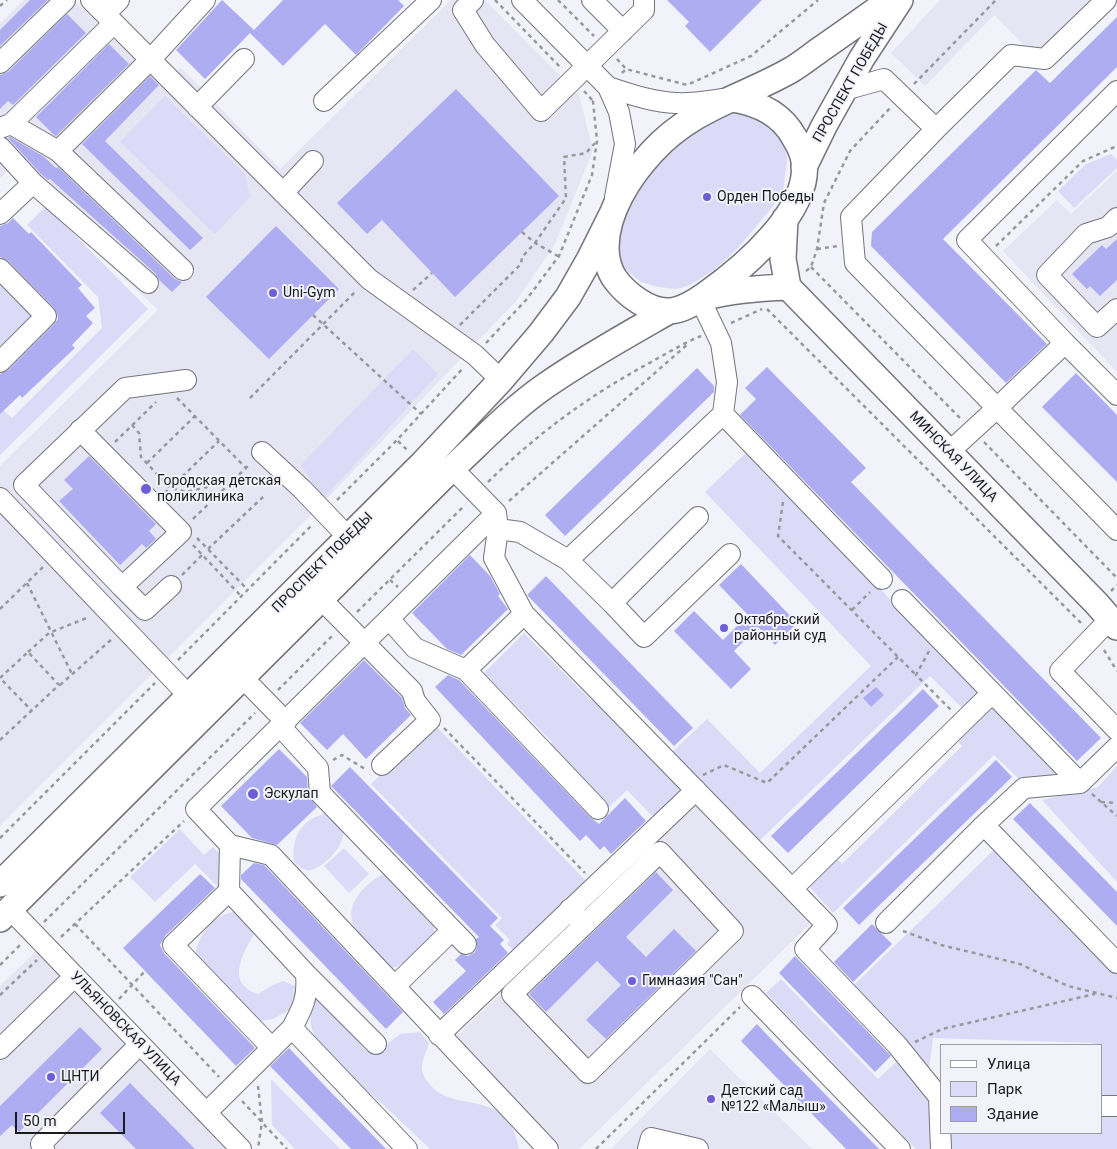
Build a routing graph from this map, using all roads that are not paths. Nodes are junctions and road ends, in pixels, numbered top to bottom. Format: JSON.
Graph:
{"nodes":[{"id":1,"x":65,"y":0,"type":"edge"},
{"id":2,"x":91,"y":0,"type":"edge"},
{"id":3,"x":204,"y":0,"type":"edge"},
{"id":4,"x":431,"y":0,"type":"edge"},
{"id":5,"x":473,"y":0,"type":"edge"},
{"id":6,"x":522,"y":0,"type":"edge"},
{"id":7,"x":592,"y":0,"type":"edge"},
{"id":8,"x":890,"y":0,"type":"edge"},
{"id":9,"x":900,"y":0,"type":"edge"},
{"id":10,"x":1106,"y":0,"type":"edge"},
{"id":11,"x":648,"y":3,"type":"edge"},
{"id":12,"x":112,"y":12,"type":"edge"},
{"id":13,"x":623,"y":31,"type":"junction"},
{"id":14,"x":244,"y":58,"type":"dead end"},
{"id":15,"x":150,"y":60,"type":"junction"},
{"id":16,"x":0,"y":63,"type":"edge"},
{"id":17,"x":580,"y":73,"type":"junction"},
{"id":18,"x":608,"y":87,"type":"junction"},
{"id":19,"x":844,"y":90,"type":"junction"},
{"id":20,"x":1117,"y":91,"type":"edge"},
{"id":21,"x":732,"y":99,"type":"junction"},
{"id":22,"x":324,"y":101,"type":"dead end"},
{"id":23,"x":197,"y":107,"type":"junction"},
{"id":24,"x":5,"y":126,"type":"edge"},
{"id":25,"x":936,"y":129,"type":"junction"},
{"id":26,"x":0,"y":147,"type":"edge"},
{"id":27,"x":58,"y":151,"type":"junction"},
{"id":28,"x":313,"y":161,"type":"dead end"},
{"id":29,"x":804,"y":167,"type":"junction"},
{"id":30,"x":33,"y":183,"type":"junction"},
{"id":31,"x":283,"y":193,"type":"junction"},
{"id":32,"x":0,"y":214,"type":"edge"},
{"id":33,"x":612,"y":214,"type":"junction"},
{"id":34,"x":1117,"y":218,"type":"edge"},
{"id":35,"x":785,"y":220,"type":"junction"},
{"id":36,"x":0,"y":269,"type":"edge"},
{"id":37,"x":183,"y":270,"type":"dead end"},
{"id":38,"x":148,"y":283,"type":"dead end"},
{"id":39,"x":788,"y":287,"type":"junction"},
{"id":40,"x":700,"y":299,"type":"junction"},
{"id":41,"x":1117,"y":309,"type":"edge"},
{"id":42,"x":669,"y":312,"type":"junction"},
{"id":43,"x":1065,"y":342,"type":"junction"},
{"id":44,"x":0,"y":362,"type":"edge"},
{"id":45,"x":501,"y":380,"type":"junction"},
{"id":46,"x":181,"y":388,"type":"road end"},
{"id":47,"x":1117,"y":395,"type":"edge"},
{"id":48,"x":997,"y":408,"type":"junction"},
{"id":49,"x":723,"y":414,"type":"junction"},
{"id":50,"x":80,"y":430,"type":"junction"},
{"id":51,"x":262,"y":452,"type":"road end"},
{"id":52,"x":949,"y":452,"type":"junction"},
{"id":53,"x":295,"y":462,"type":"dead end"},
{"id":54,"x":452,"y":468,"type":"junction"},
{"id":55,"x":302,"y":489,"type":"junction"},
{"id":56,"x":0,"y":498,"type":"edge"},
{"id":57,"x":698,"y":517,"type":"dead end"},
{"id":58,"x":497,"y":521,"type":"junction"},
{"id":59,"x":1117,"y":530,"type":"edge"},
{"id":60,"x":348,"y":538,"type":"junction"},
{"id":61,"x":730,"y":554,"type":"dead end"},
{"id":62,"x":568,"y":560,"type":"junction"},
{"id":63,"x":882,"y":579,"type":"road end"},
{"id":64,"x":176,"y":581,"type":"road end"},
{"id":65,"x":122,"y":587,"type":"junction"},
{"id":66,"x":321,"y":599,"type":"junction"},
{"id":67,"x":902,"y":600,"type":"dead end"},
{"id":68,"x":612,"y":603,"type":"junction"},
{"id":69,"x":145,"y":610,"type":"junction"},
{"id":70,"x":524,"y":614,"type":"junction"},
{"id":71,"x":389,"y":619,"type":"junction"},
{"id":72,"x":1111,"y":627,"type":"edge"},
{"id":73,"x":127,"y":636,"type":"junction"},
{"id":74,"x":365,"y":643,"type":"junction"},
{"id":75,"x":466,"y":670,"type":"junction"},
{"id":76,"x":242,"y":677,"type":"junction"},
{"id":77,"x":992,"y":693,"type":"junction"},
{"id":78,"x":189,"y":696,"type":"junction"},
{"id":79,"x":283,"y":724,"type":"junction"},
{"id":80,"x":1117,"y":730,"type":"edge"},
{"id":81,"x":1117,"y":747,"type":"edge"},
{"id":82,"x":382,"y":765,"type":"road end"},
{"id":83,"x":1080,"y":783,"type":"junction"},
{"id":84,"x":692,"y":786,"type":"junction"},
{"id":85,"x":598,"y":809,"type":"dead end"},
{"id":86,"x":984,"y":825,"type":"junction"},
{"id":87,"x":230,"y":845,"type":"junction"},
{"id":88,"x":0,"y":884,"type":"edge"},
{"id":89,"x":792,"y":889,"type":"junction"},
{"id":90,"x":228,"y":891,"type":"junction"},
{"id":91,"x":570,"y":909,"type":"junction"},
{"id":92,"x":5,"y":914,"type":"edge"},
{"id":93,"x":886,"y":923,"type":"road end"},
{"id":94,"x":584,"y":925,"type":"junction"},
{"id":95,"x":1117,"y":963,"type":"edge"},
{"id":96,"x":306,"y":974,"type":"junction"},
{"id":97,"x":75,"y":976,"type":"junction"},
{"id":98,"x":395,"y":986,"type":"junction"},
{"id":99,"x":752,"y":996,"type":"road end"},
{"id":100,"x":292,"y":1028,"type":"junction"},
{"id":101,"x":439,"y":1035,"type":"junction"},
{"id":102,"x":140,"y":1044,"type":"junction"},
{"id":103,"x":376,"y":1044,"type":"dead end"},
{"id":104,"x":272,"y":1048,"type":"junction"},
{"id":105,"x":0,"y":1049,"type":"edge"},
{"id":106,"x":940,"y":1097,"type":"edge"},
{"id":107,"x":1102,"y":1106,"type":"edge"},
{"id":108,"x":1117,"y":1106,"type":"edge"},
{"id":109,"x":206,"y":1113,"type":"junction"},
{"id":110,"x":941,"y":1134,"type":"edge"},
{"id":111,"x":44,"y":1149,"type":"edge"},
{"id":112,"x":241,"y":1149,"type":"edge"},
{"id":113,"x":407,"y":1149,"type":"edge"},
{"id":114,"x":548,"y":1149,"type":"edge"},
{"id":115,"x":648,"y":1149,"type":"edge"},
{"id":116,"x":698,"y":1149,"type":"edge"},
{"id":117,"x":900,"y":1149,"type":"edge"},
{"id":118,"x":941,"y":1149,"type":"edge"}],
"edges":[{"from":1,"to":16,"type":"street"},
{"from":2,"to":12,"type":"street"},
{"from":3,"to":15,"type":"street"},
{"from":4,"to":22,"type":"street"},
{"from":5,"to":17,"type":"street"},
{"from":6,"to":17,"type":"street"},
{"from":7,"to":13,"type":"street"},
{"from":8,"to":21,"type":"main road","name":"ПРОСПЕКТ ПОБЕДЫ"},
{"from":9,"to":19,"type":"main road","name":"ПРОСПЕКТ ПОБЕДЫ"},
{"from":10,"to":25,"type":"street"},
{"from":11,"to":13,"type":"street"},
{"from":12,"to":15,"type":"street"},
{"from":12,"to":24,"type":"street"},
{"from":13,"to":17,"type":"street"},
{"from":14,"to":23,"type":"street"},
{"from":15,"to":23,"type":"street"},
{"from":15,"to":27,"type":"street"},
{"from":17,"to":18,"type":"street"},
{"from":18,"to":21,"type":"street"},
{"from":18,"to":33,"type":"street"},
{"from":19,"to":25,"type":"street"},
{"from":19,"to":29,"type":"main road","name":"ПРОСПЕКТ ПОБЕДЫ"},
{"from":20,"to":43,"type":"street"},
{"from":21,"to":29,"type":"main road"},
{"from":21,"to":33,"type":"main road","name":"ПРОСПЕКТ ПОБЕДЫ"},
{"from":23,"to":31,"type":"street"},
{"from":24,"to":27,"type":"street"},
{"from":25,"to":48,"type":"street"},
{"from":26,"to":30,"type":"street"},
{"from":27,"to":37,"type":"street"},
{"from":28,"to":31,"type":"street"},
{"from":29,"to":35,"type":"main road","name":"ПРОСПЕКТ ПОБЕДЫ"},
{"from":30,"to":32,"type":"street"},
{"from":30,"to":38,"type":"street"},
{"from":31,"to":45,"type":"street"},
{"from":33,"to":42,"type":"main road"},
{"from":33,"to":45,"type":"main road","name":"ПРОСПЕКТ ПОБЕДЫ"},
{"from":34,"to":41,"type":"street"},
{"from":35,"to":39,"type":"main road"},
{"from":35,"to":40,"type":"main road"},
{"from":36,"to":44,"type":"street"},
{"from":39,"to":40,"type":"main road"},
{"from":39,"to":52,"type":"main road","name":"МИНСКАЯ УЛИЦА"},
{"from":40,"to":42,"type":"main road","name":"ПРОСПЕКТ ПОБЕДЫ"},
{"from":40,"to":49,"type":"street"},
{"from":42,"to":54,"type":"main road","name":"ПРОСПЕКТ ПОБЕДЫ"},
{"from":43,"to":47,"type":"street"},
{"from":43,"to":48,"type":"street"},
{"from":45,"to":60,"type":"main road","name":"ПРОСПЕКТ ПОБЕДЫ"},
{"from":46,"to":50,"type":"street"},
{"from":48,"to":52,"type":"street"},
{"from":48,"to":59,"type":"street"},
{"from":49,"to":62,"type":"street"},
{"from":49,"to":63,"type":"street"},
{"from":50,"to":65,"type":"street"},
{"from":50,"to":65,"type":"street"},
{"from":51,"to":55,"type":"street"},
{"from":52,"to":72,"type":"main road","name":"МИНСКАЯ УЛИЦА"},
{"from":53,"to":55,"type":"street"},
{"from":54,"to":58,"type":"street"},
{"from":54,"to":66,"type":"main road","name":"ПРОСПЕКТ ПОБЕДЫ"},
{"from":55,"to":60,"type":"street"},
{"from":56,"to":73,"type":"street"},
{"from":57,"to":68,"type":"street"},
{"from":58,"to":62,"type":"street"},
{"from":58,"to":70,"type":"street"},
{"from":58,"to":71,"type":"street"},
{"from":60,"to":78,"type":"main road","name":"ПРОСПЕКТ ПОБЕДЫ"},
{"from":61,"to":68,"type":"street"},
{"from":62,"to":68,"type":"street"},
{"from":64,"to":69,"type":"street"},
{"from":65,"to":69,"type":"street"},
{"from":66,"to":74,"type":"street"},
{"from":66,"to":76,"type":"main road","name":"ПРОСПЕКТ ПОБЕДЫ"},
{"from":67,"to":77,"type":"street"},
{"from":69,"to":73,"type":"street"},
{"from":70,"to":75,"type":"street"},
{"from":70,"to":84,"type":"street"},
{"from":71,"to":74,"type":"street"},
{"from":71,"to":75,"type":"street"},
{"from":72,"to":80,"type":"street"},
{"from":73,"to":78,"type":"street"},
{"from":74,"to":79,"type":"street"},
{"from":74,"to":82,"type":"street"},
{"from":75,"to":85,"type":"street"},
{"from":76,"to":79,"type":"street"},
{"from":76,"to":92,"type":"main road","name":"ПРОСПЕКТ ПОБЕДЫ"},
{"from":77,"to":83,"type":"street"},
{"from":77,"to":89,"type":"street"},
{"from":78,"to":88,"type":"main road","name":"ПРОСПЕКТ ПОБЕДЫ"},
{"from":79,"to":87,"type":"street"},
{"from":79,"to":98,"type":"street"},
{"from":81,"to":83,"type":"street"},
{"from":83,"to":86,"type":"street"},
{"from":84,"to":89,"type":"street"},
{"from":84,"to":91,"type":"street"},
{"from":86,"to":93,"type":"street"},
{"from":86,"to":95,"type":"street"},
{"from":87,"to":90,"type":"street"},
{"from":87,"to":98,"type":"street"},
{"from":89,"to":106,"type":"street"},
{"from":90,"to":96,"type":"street"},
{"from":90,"to":104,"type":"street"},
{"from":91,"to":94,"type":"street"},
{"from":91,"to":101,"type":"street"},
{"from":92,"to":97,"type":"street","name":"УЛЬЯНОВСКАЯ УЛИЦА"},
{"from":94,"to":94,"type":"street"},
{"from":96,"to":100,"type":"street"},
{"from":96,"to":103,"type":"street"},
{"from":97,"to":102,"type":"street","name":"УЛЬЯНОВСКАЯ УЛИЦА"},
{"from":97,"to":105,"type":"street"},
{"from":98,"to":101,"type":"street"},
{"from":99,"to":117,"type":"street"},
{"from":100,"to":104,"type":"street"},
{"from":100,"to":113,"type":"street"},
{"from":101,"to":114,"type":"street"},
{"from":102,"to":109,"type":"street","name":"УЛЬЯНОВСКАЯ УЛИЦА"},
{"from":102,"to":111,"type":"street"},
{"from":104,"to":109,"type":"street"},
{"from":107,"to":108,"type":"street"},
{"from":109,"to":112,"type":"street","name":"УЛЬЯНОВСКАЯ УЛИЦА"},
{"from":110,"to":118,"type":"street"},
{"from":115,"to":116,"type":"street"}]}
